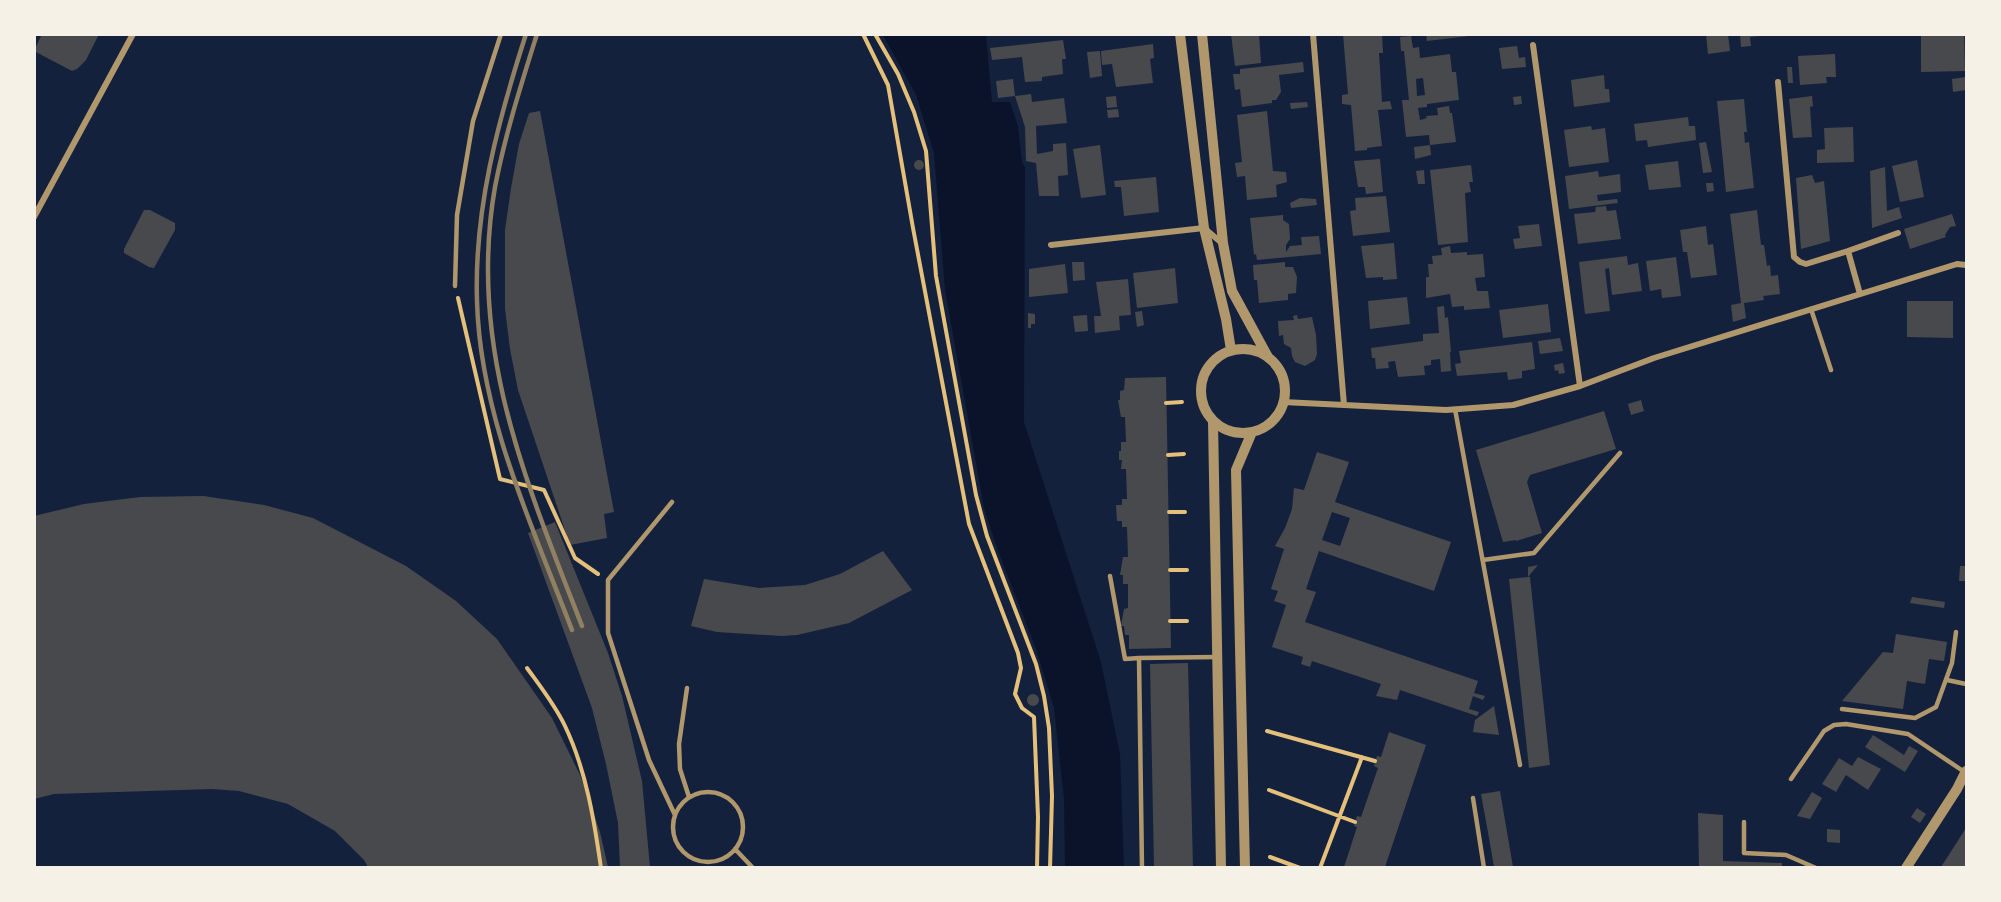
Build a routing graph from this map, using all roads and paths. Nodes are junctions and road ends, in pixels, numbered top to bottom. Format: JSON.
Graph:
{"nodes":[{"id":1,"x":134,"y":34,"type":"edge"},
{"id":2,"x":501,"y":34,"type":"edge"},
{"id":3,"x":863,"y":34,"type":"edge"},
{"id":4,"x":875,"y":34,"type":"edge"},
{"id":5,"x":1180,"y":34,"type":"edge"},
{"id":6,"x":1202,"y":34,"type":"edge"},
{"id":7,"x":1313,"y":34,"type":"edge"},
{"id":8,"x":1533,"y":45,"type":"dead end"},
{"id":9,"x":1779,"y":82,"type":"dead end"},
{"id":10,"x":34,"y":217,"type":"edge"},
{"id":11,"x":1204,"y":228,"type":"junction"},
{"id":12,"x":1898,"y":232,"type":"dead end"},
{"id":13,"x":1051,"y":245,"type":"dead end"},
{"id":14,"x":1224,"y":245,"type":"junction"},
{"id":15,"x":1848,"y":251,"type":"junction"},
{"id":16,"x":1966,"y":265,"type":"edge"},
{"id":17,"x":455,"y":286,"type":"joint"},
{"id":18,"x":1860,"y":294,"type":"junction"},
{"id":19,"x":1811,"y":309,"type":"junction"},
{"id":20,"x":1231,"y":350,"type":"junction"},
{"id":21,"x":1268,"y":357,"type":"junction"},
{"id":22,"x":1831,"y":370,"type":"dead end"},
{"id":23,"x":1580,"y":386,"type":"junction"},
{"id":24,"x":1182,"y":402,"type":"dead end"},
{"id":25,"x":1283,"y":402,"type":"junction"},
{"id":26,"x":1167,"y":403,"type":"dead end"},
{"id":27,"x":1344,"y":405,"type":"junction"},
{"id":28,"x":1455,"y":409,"type":"junction"},
{"id":29,"x":1213,"y":421,"type":"junction"},
{"id":30,"x":1252,"y":432,"type":"junction"},
{"id":31,"x":1620,"y":453,"type":"dead end"},
{"id":32,"x":1184,"y":454,"type":"dead end"},
{"id":33,"x":1168,"y":455,"type":"dead end"},
{"id":34,"x":672,"y":502,"type":"dead end"},
{"id":35,"x":1169,"y":512,"type":"dead end"},
{"id":36,"x":1185,"y":512,"type":"dead end"},
{"id":37,"x":1483,"y":560,"type":"junction"},
{"id":38,"x":1170,"y":570,"type":"dead end"},
{"id":39,"x":1187,"y":570,"type":"dead end"},
{"id":40,"x":1110,"y":576,"type":"dead end"},
{"id":41,"x":608,"y":580,"type":"junction"},
{"id":42,"x":1170,"y":621,"type":"dead end"},
{"id":43,"x":1187,"y":621,"type":"dead end"},
{"id":44,"x":1956,"y":632,"type":"dead end"},
{"id":45,"x":1217,"y":657,"type":"junction"},
{"id":46,"x":1139,"y":658,"type":"junction"},
{"id":47,"x":527,"y":668,"type":"dead end"},
{"id":48,"x":1947,"y":680,"type":"junction"},
{"id":49,"x":1966,"y":684,"type":"edge"},
{"id":50,"x":687,"y":688,"type":"dead end"},
{"id":51,"x":1842,"y":709,"type":"dead end"},
{"id":52,"x":1267,"y":731,"type":"dead end"},
{"id":53,"x":1362,"y":757,"type":"junction"},
{"id":54,"x":1375,"y":761,"type":"dead end"},
{"id":55,"x":1520,"y":765,"type":"dead end"},
{"id":56,"x":1966,"y":772,"type":"edge"},
{"id":57,"x":1791,"y":779,"type":"dead end"},
{"id":58,"x":1269,"y":790,"type":"dead end"},
{"id":59,"x":689,"y":797,"type":"junction"},
{"id":60,"x":1473,"y":798,"type":"dead end"},
{"id":61,"x":675,"y":815,"type":"junction"},
{"id":62,"x":1340,"y":816,"type":"junction"},
{"id":63,"x":1355,"y":822,"type":"dead end"},
{"id":64,"x":1744,"y":822,"type":"dead end"},
{"id":65,"x":735,"y":849,"type":"junction"},
{"id":66,"x":1270,"y":857,"type":"dead end"},
{"id":67,"x":601,"y":867,"type":"edge"},
{"id":68,"x":753,"y":867,"type":"edge"},
{"id":69,"x":1037,"y":867,"type":"edge"},
{"id":70,"x":1050,"y":867,"type":"edge"},
{"id":71,"x":1142,"y":867,"type":"edge"},
{"id":72,"x":1221,"y":867,"type":"edge"},
{"id":73,"x":1245,"y":867,"type":"edge"},
{"id":74,"x":1300,"y":867,"type":"edge"},
{"id":75,"x":1320,"y":867,"type":"edge"},
{"id":76,"x":1484,"y":867,"type":"edge"},
{"id":77,"x":1816,"y":867,"type":"edge"},
{"id":78,"x":1906,"y":867,"type":"edge"}],
"edges":[{"from":1,"to":10,"type":"street"},
{"from":2,"to":17,"type":"lane"},
{"from":3,"to":69,"type":"path"},
{"from":4,"to":70,"type":"path"},
{"from":5,"to":11,"type":"street"},
{"from":6,"to":14,"type":"street"},
{"from":7,"to":27,"type":"street"},
{"from":8,"to":23,"type":"street"},
{"from":9,"to":15,"type":"street"},
{"from":11,"to":13,"type":"street"},
{"from":11,"to":14,"type":"street"},
{"from":11,"to":20,"type":"street"},
{"from":12,"to":15,"type":"street"},
{"from":14,"to":21,"type":"street"},
{"from":15,"to":18,"type":"street"},
{"from":16,"to":18,"type":"street"},
{"from":17,"to":41,"type":"path"},
{"from":18,"to":19,"type":"street"},
{"from":19,"to":22,"type":"lane"},
{"from":19,"to":23,"type":"street"},
{"from":20,"to":21,"type":"street"},
{"from":20,"to":29,"type":"street"},
{"from":21,"to":25,"type":"street"},
{"from":23,"to":28,"type":"street"},
{"from":24,"to":26,"type":"path"},
{"from":25,"to":27,"type":"street"},
{"from":25,"to":30,"type":"street"},
{"from":27,"to":28,"type":"street"},
{"from":28,"to":37,"type":"lane"},
{"from":29,"to":30,"type":"street"},
{"from":29,"to":45,"type":"street"},
{"from":30,"to":73,"type":"street"},
{"from":31,"to":37,"type":"lane"},
{"from":32,"to":33,"type":"path"},
{"from":34,"to":41,"type":"lane"},
{"from":35,"to":36,"type":"path"},
{"from":37,"to":55,"type":"lane"},
{"from":38,"to":39,"type":"path"},
{"from":40,"to":46,"type":"lane"},
{"from":41,"to":61,"type":"lane"},
{"from":42,"to":43,"type":"path"},
{"from":44,"to":48,"type":"lane"},
{"from":45,"to":46,"type":"lane"},
{"from":45,"to":72,"type":"street"},
{"from":46,"to":71,"type":"lane"},
{"from":47,"to":67,"type":"path"},
{"from":48,"to":49,"type":"lane"},
{"from":48,"to":51,"type":"lane"},
{"from":50,"to":59,"type":"lane"},
{"from":52,"to":53,"type":"path"},
{"from":53,"to":54,"type":"path"},
{"from":53,"to":62,"type":"path"},
{"from":56,"to":57,"type":"lane"},
{"from":56,"to":78,"type":"street"},
{"from":58,"to":62,"type":"path"},
{"from":59,"to":61,"type":"lane"},
{"from":59,"to":65,"type":"lane"},
{"from":60,"to":76,"type":"lane"},
{"from":61,"to":65,"type":"lane"},
{"from":62,"to":63,"type":"path"},
{"from":62,"to":75,"type":"path"},
{"from":64,"to":77,"type":"lane"},
{"from":65,"to":68,"type":"lane"},
{"from":66,"to":74,"type":"path"}]}
